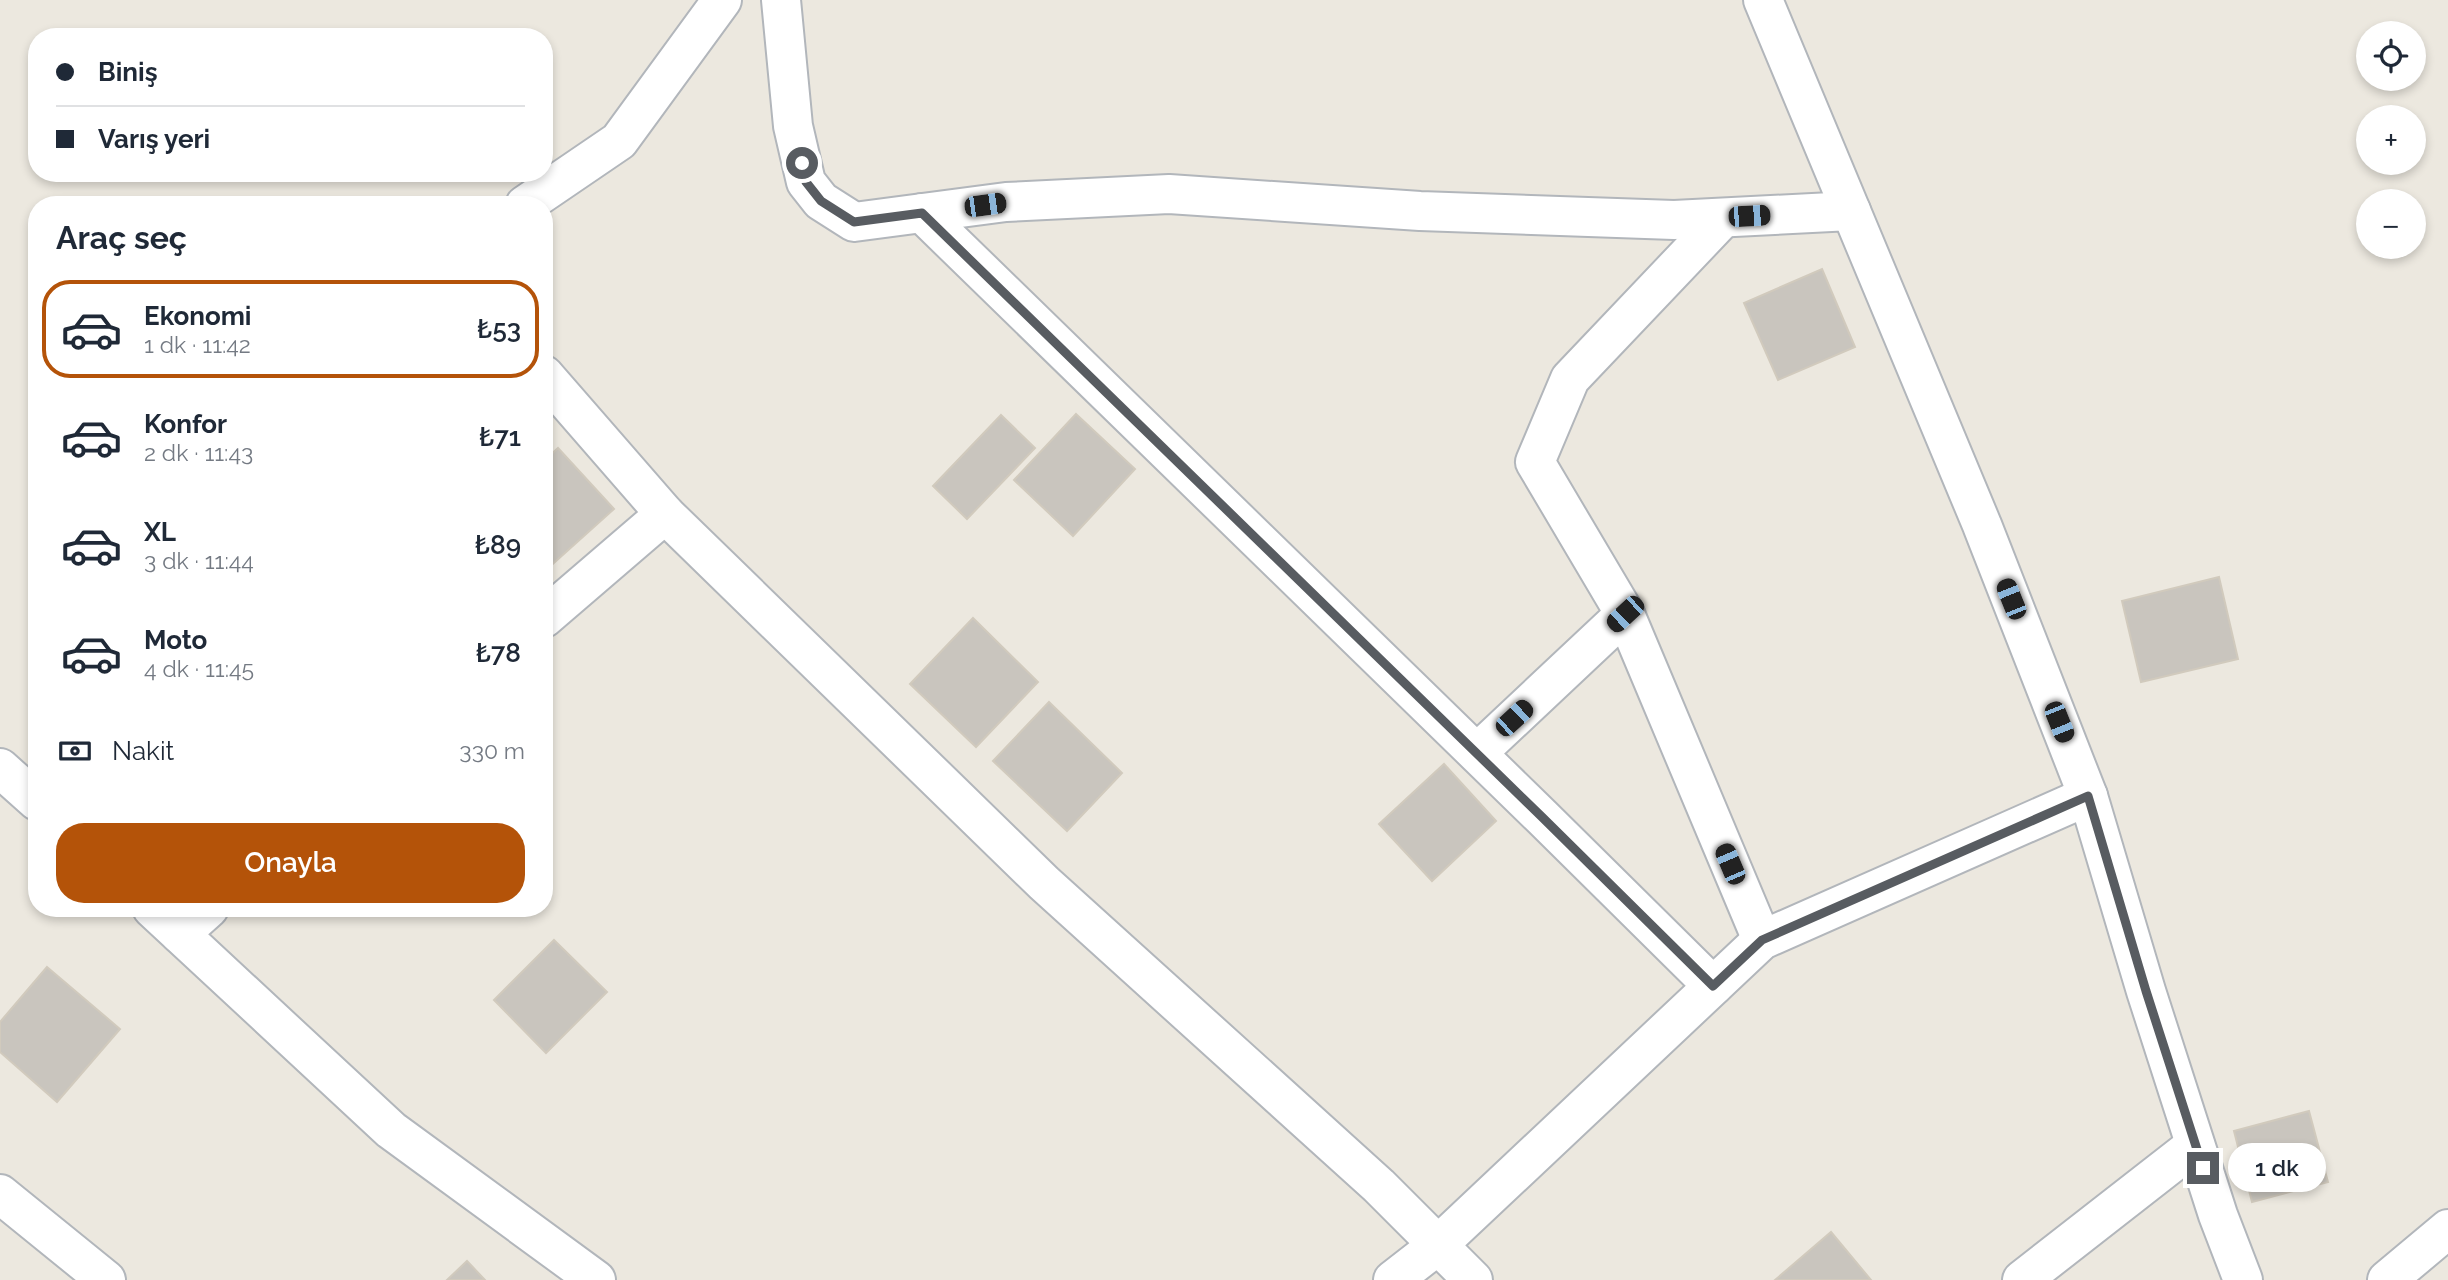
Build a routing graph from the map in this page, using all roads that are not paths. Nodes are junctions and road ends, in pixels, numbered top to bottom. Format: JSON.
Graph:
{"nodes":[{"id":1,"x":722,"y":0,"type":"edge"},
{"id":2,"x":780,"y":0,"type":"edge"},
{"id":3,"x":1763,"y":0,"type":"edge"},
{"id":4,"x":538,"y":196,"type":"edge"},
{"id":5,"x":1851,"y":211,"type":"junction"},
{"id":6,"x":922,"y":213,"type":"junction"},
{"id":7,"x":1723,"y":218,"type":"junction"},
{"id":8,"x":553,"y":385,"type":"edge"},
{"id":9,"x":665,"y":514,"type":"junction"},
{"id":10,"x":553,"y":610,"type":"edge"},
{"id":11,"x":1625,"y":614,"type":"junction"},
{"id":12,"x":1477,"y":753,"type":"junction"},
{"id":13,"x":0,"y":768,"type":"edge"},
{"id":14,"x":28,"y":793,"type":"edge"},
{"id":15,"x":2088,"y":796,"type":"junction"},
{"id":16,"x":162,"y":917,"type":"edge"},
{"id":17,"x":199,"y":917,"type":"edge"},
{"id":18,"x":180,"y":934,"type":"junction"},
{"id":19,"x":1762,"y":940,"type":"junction"},
{"id":20,"x":1713,"y":986,"type":"junction"},
{"id":21,"x":2195,"y":1145,"type":"junction"},
{"id":22,"x":0,"y":1194,"type":"edge"},
{"id":23,"x":2448,"y":1228,"type":"edge"},
{"id":24,"x":1438,"y":1245,"type":"junction"},
{"id":25,"x":106,"y":1280,"type":"edge"},
{"id":26,"x":596,"y":1280,"type":"edge"},
{"id":27,"x":1393,"y":1280,"type":"edge"},
{"id":28,"x":1474,"y":1280,"type":"edge"},
{"id":29,"x":2022,"y":1280,"type":"edge"},
{"id":30,"x":2243,"y":1280,"type":"edge"},
{"id":31,"x":2387,"y":1280,"type":"edge"}],
"edges":[{"from":1,"to":4,"type":"street"},
{"from":2,"to":6,"type":"street"},
{"from":3,"to":5,"type":"street"},
{"from":5,"to":7,"type":"street"},
{"from":5,"to":15,"type":"street"},
{"from":6,"to":7,"type":"street"},
{"from":6,"to":12,"type":"street"},
{"from":7,"to":11,"type":"street"},
{"from":8,"to":9,"type":"street"},
{"from":9,"to":10,"type":"street"},
{"from":9,"to":24,"type":"street"},
{"from":11,"to":12,"type":"street"},
{"from":11,"to":19,"type":"street"},
{"from":12,"to":20,"type":"street"},
{"from":13,"to":14,"type":"street"},
{"from":15,"to":19,"type":"street"},
{"from":15,"to":21,"type":"street"},
{"from":16,"to":18,"type":"street"},
{"from":17,"to":18,"type":"street"},
{"from":18,"to":26,"type":"street"},
{"from":19,"to":20,"type":"street"},
{"from":20,"to":24,"type":"street"},
{"from":21,"to":29,"type":"street"},
{"from":21,"to":30,"type":"street"},
{"from":22,"to":25,"type":"street"},
{"from":23,"to":31,"type":"street"},
{"from":24,"to":27,"type":"street"},
{"from":24,"to":28,"type":"street"}]}
